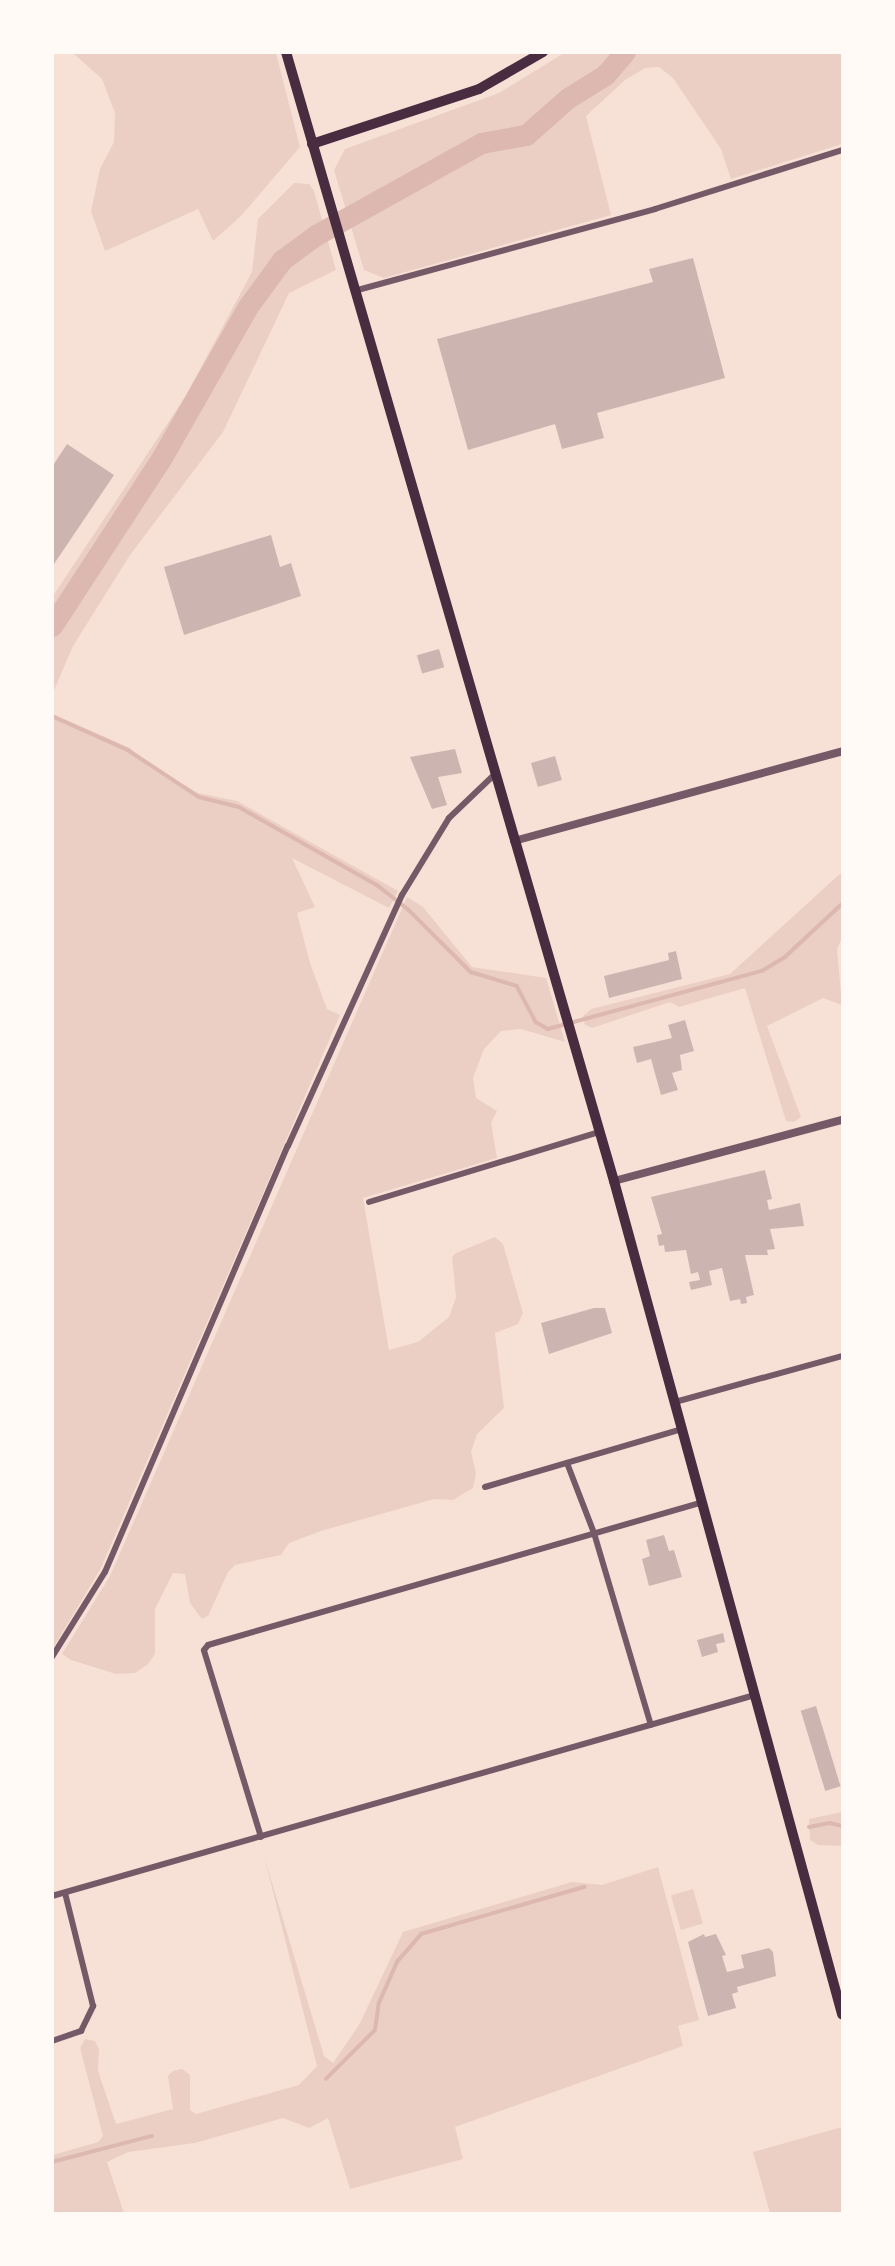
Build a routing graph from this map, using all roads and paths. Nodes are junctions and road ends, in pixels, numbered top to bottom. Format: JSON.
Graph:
{"nodes":[{"id":1,"x":286,"y":52,"type":"edge"},
{"id":2,"x":543,"y":52,"type":"edge"},
{"id":3,"x":312,"y":144,"type":"junction"},
{"id":4,"x":842,"y":150,"type":"edge"},
{"id":5,"x":354,"y":291,"type":"junction"},
{"id":6,"x":842,"y":751,"type":"edge"},
{"id":7,"x":495,"y":774,"type":"junction"},
{"id":8,"x":514,"y":841,"type":"junction"},
{"id":9,"x":842,"y":1121,"type":"edge"},
{"id":10,"x":600,"y":1132,"type":"junction"},
{"id":11,"x":614,"y":1181,"type":"junction"},
{"id":12,"x":369,"y":1202,"type":"dead end"},
{"id":13,"x":842,"y":1356,"type":"edge"},
{"id":14,"x":675,"y":1402,"type":"junction"},
{"id":15,"x":682,"y":1429,"type":"junction"},
{"id":16,"x":567,"y":1463,"type":"junction"},
{"id":17,"x":485,"y":1487,"type":"dead end"},
{"id":18,"x":703,"y":1502,"type":"junction"},
{"id":19,"x":594,"y":1533,"type":"junction"},
{"id":20,"x":52,"y":1657,"type":"edge"},
{"id":21,"x":755,"y":1696,"type":"junction"},
{"id":22,"x":651,"y":1726,"type":"junction"},
{"id":23,"x":261,"y":1837,"type":"junction"},
{"id":24,"x":65,"y":1893,"type":"junction"},
{"id":25,"x":52,"y":1896,"type":"edge"},
{"id":26,"x":842,"y":2014,"type":"edge"},
{"id":27,"x":52,"y":2041,"type":"edge"}],
"edges":[{"from":1,"to":3,"type":"main road"},
{"from":2,"to":3,"type":"main road"},
{"from":3,"to":5,"type":"main road"},
{"from":4,"to":5,"type":"street"},
{"from":5,"to":7,"type":"main road"},
{"from":6,"to":8,"type":"street"},
{"from":7,"to":8,"type":"main road"},
{"from":7,"to":20,"type":"street"},
{"from":8,"to":10,"type":"main road"},
{"from":9,"to":11,"type":"street"},
{"from":10,"to":11,"type":"main road"},
{"from":10,"to":12,"type":"street"},
{"from":11,"to":14,"type":"main road"},
{"from":13,"to":14,"type":"street"},
{"from":14,"to":15,"type":"main road"},
{"from":15,"to":16,"type":"street"},
{"from":15,"to":18,"type":"main road"},
{"from":16,"to":17,"type":"street"},
{"from":16,"to":19,"type":"street"},
{"from":18,"to":19,"type":"street"},
{"from":18,"to":21,"type":"main road"},
{"from":19,"to":22,"type":"street"},
{"from":19,"to":23,"type":"street"},
{"from":21,"to":22,"type":"street"},
{"from":21,"to":26,"type":"main road"},
{"from":22,"to":23,"type":"street"},
{"from":23,"to":24,"type":"street"},
{"from":24,"to":25,"type":"street"},
{"from":24,"to":27,"type":"street"}]}
